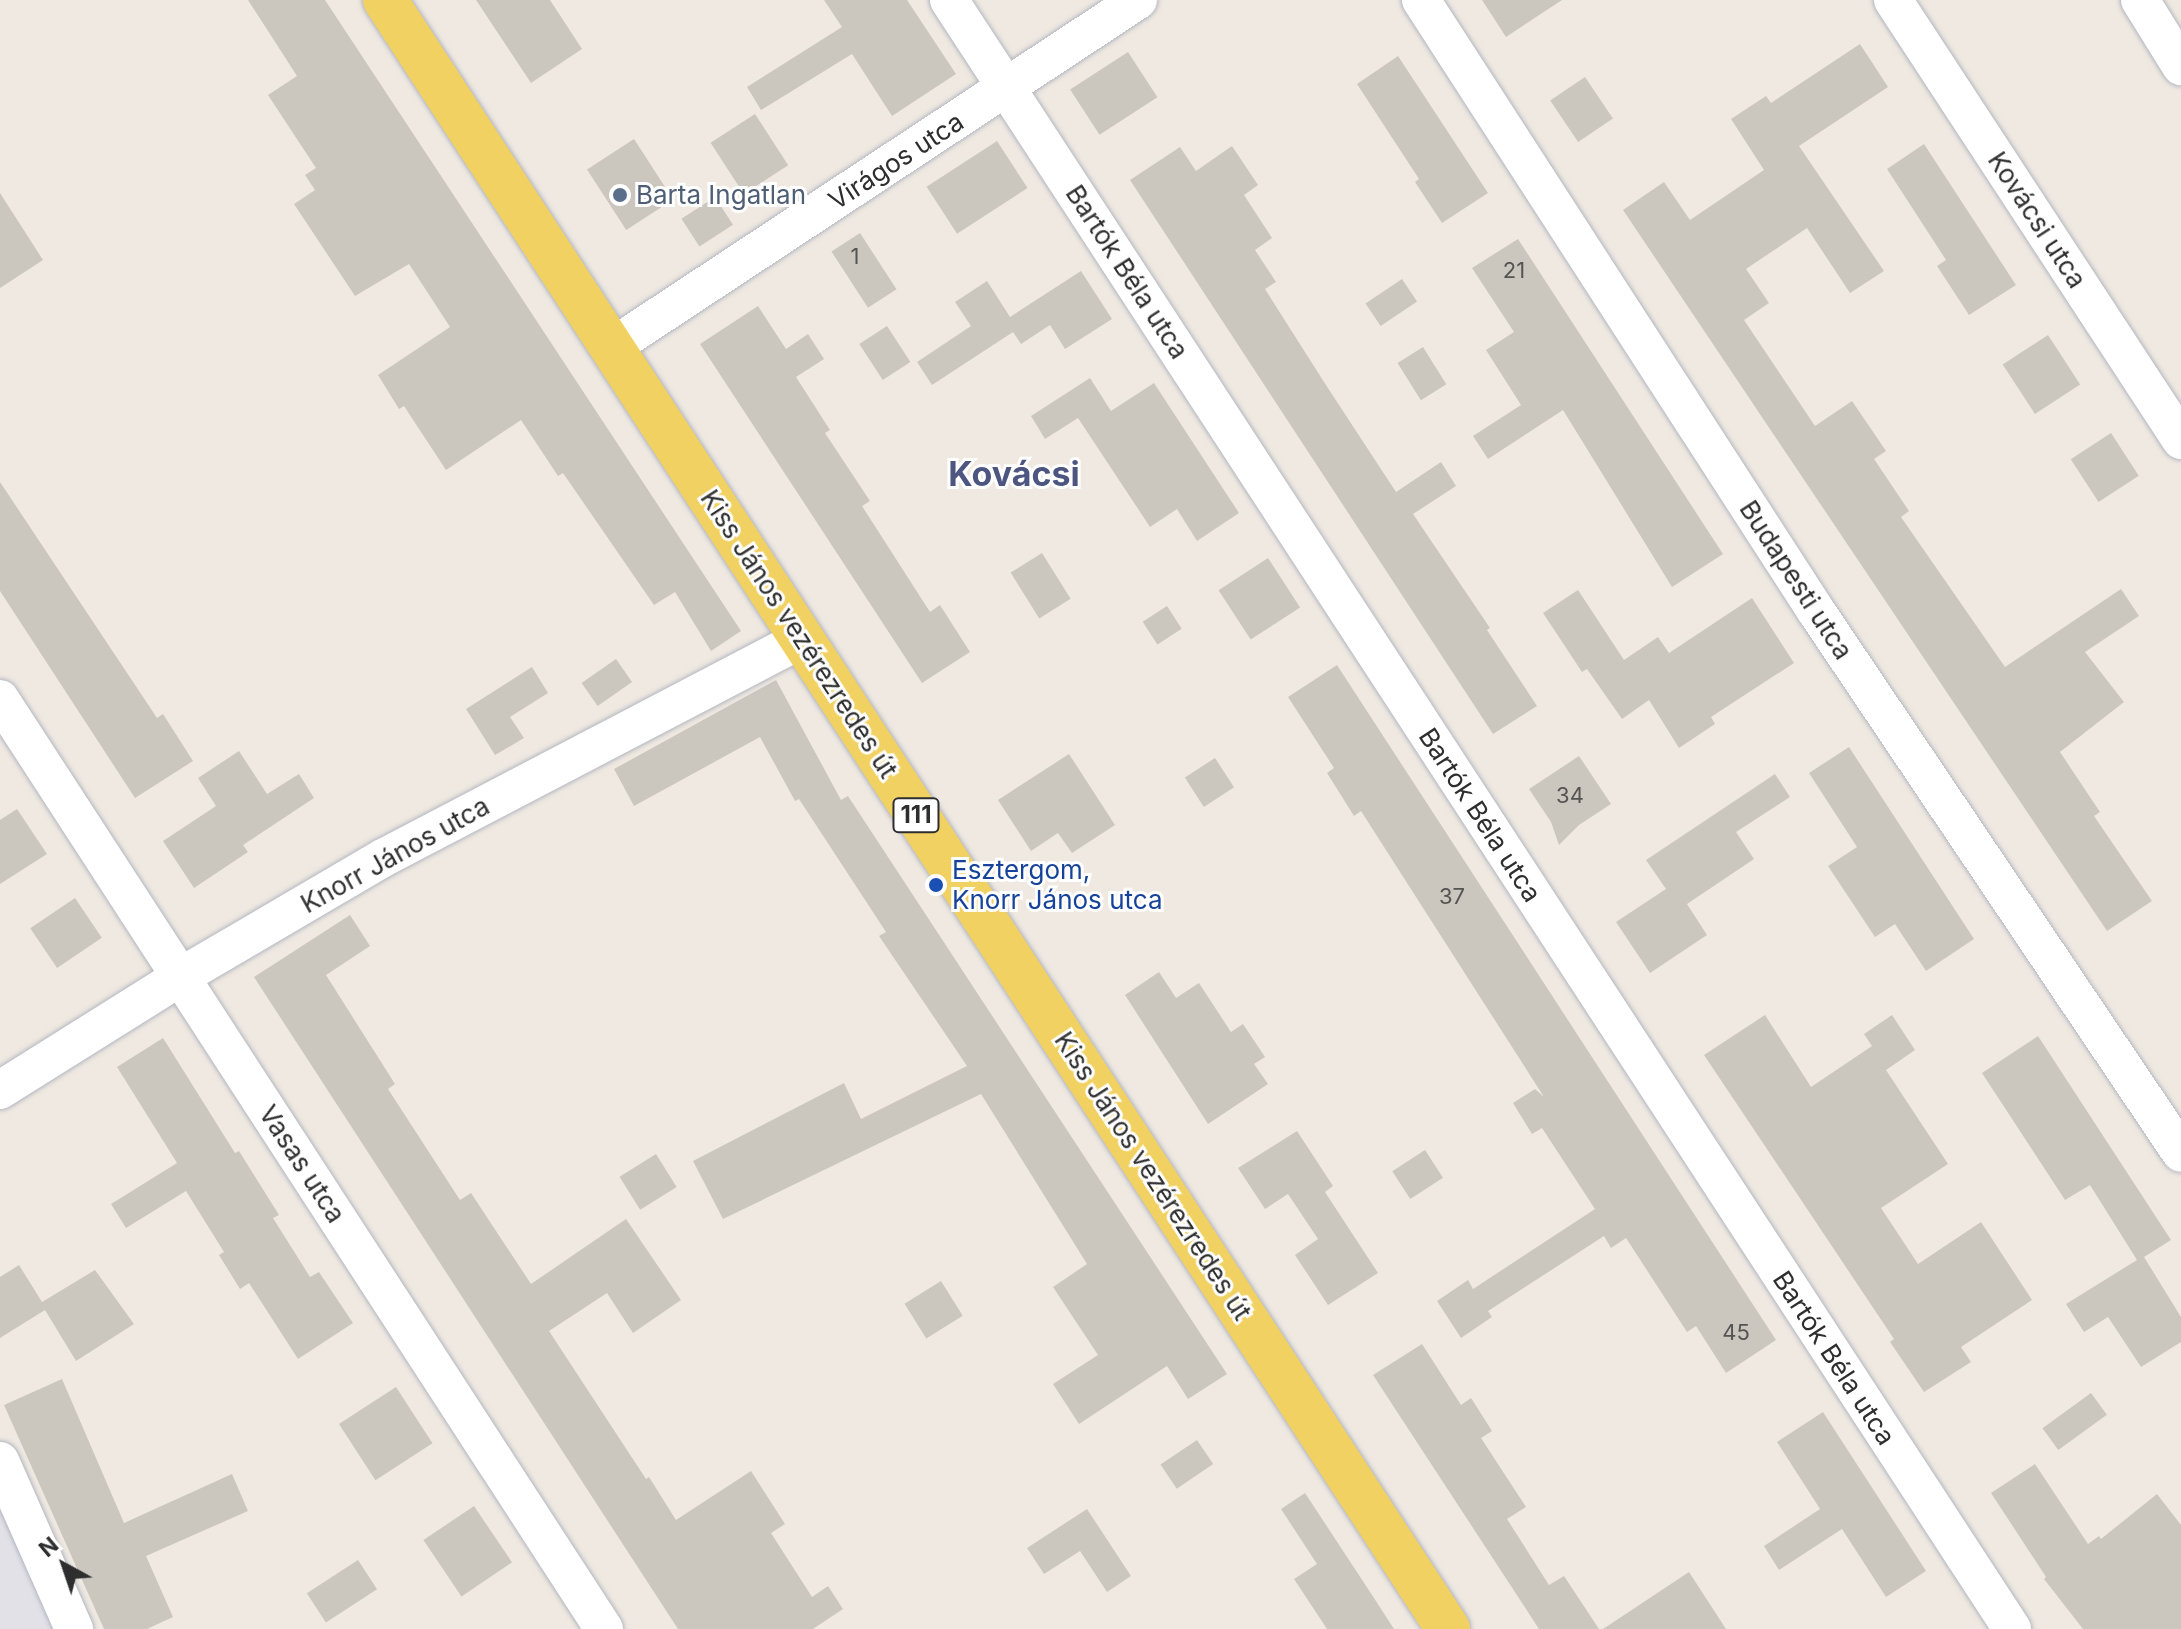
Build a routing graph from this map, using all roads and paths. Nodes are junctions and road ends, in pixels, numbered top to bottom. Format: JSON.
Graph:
{"nodes":[{"id":1,"x":385,"y":0,"type":"edge"},
{"id":2,"x":949,"y":0,"type":"edge"},
{"id":3,"x":1138,"y":0,"type":"edge"},
{"id":4,"x":1421,"y":0,"type":"edge"},
{"id":5,"x":1893,"y":0,"type":"edge"},
{"id":6,"x":2140,"y":0,"type":"edge"},
{"id":7,"x":2181,"y":66,"type":"edge"},
{"id":8,"x":1007,"y":88,"type":"junction"},
{"id":9,"x":612,"y":347,"type":"junction"},
{"id":10,"x":2181,"y":440,"type":"edge"},
{"id":11,"x":802,"y":639,"type":"junction"},
{"id":12,"x":0,"y":699,"type":"edge"},
{"id":13,"x":180,"y":977,"type":"junction"},
{"id":14,"x":0,"y":1090,"type":"edge"},
{"id":15,"x":2181,"y":1153,"type":"edge"},
{"id":16,"x":0,"y":1461,"type":"edge"},
{"id":17,"x":74,"y":1629,"type":"edge"},
{"id":18,"x":604,"y":1629,"type":"edge"},
{"id":19,"x":1448,"y":1629,"type":"edge"},
{"id":20,"x":2012,"y":1629,"type":"edge"}],
"edges":[{"from":1,"to":9,"type":"main road","name":"Kiss János vezérezredes út","number":"111"},
{"from":2,"to":8,"type":"street","name":"Bartók Béla utca"},
{"from":3,"to":8,"type":"street","name":"Virágos utca"},
{"from":4,"to":15,"type":"street","name":"Budapesti utca"},
{"from":5,"to":10,"type":"street","name":"Kovácsi utca"},
{"from":6,"to":7,"type":"street"},
{"from":8,"to":9,"type":"street","name":"Virágos utca"},
{"from":8,"to":20,"type":"street","name":"Bartók Béla utca"},
{"from":9,"to":11,"type":"main road","name":"Kiss János vezérezredes út","number":"111"},
{"from":11,"to":13,"type":"street","name":"Knorr János utca"},
{"from":11,"to":19,"type":"main road","name":"Kiss János vezérezredes út","number":"111"},
{"from":12,"to":13,"type":"street","name":"Vasas utca"},
{"from":13,"to":14,"type":"street","name":"Knorr János utca"},
{"from":13,"to":18,"type":"street","name":"Vasas utca"},
{"from":16,"to":17,"type":"street"}]}
